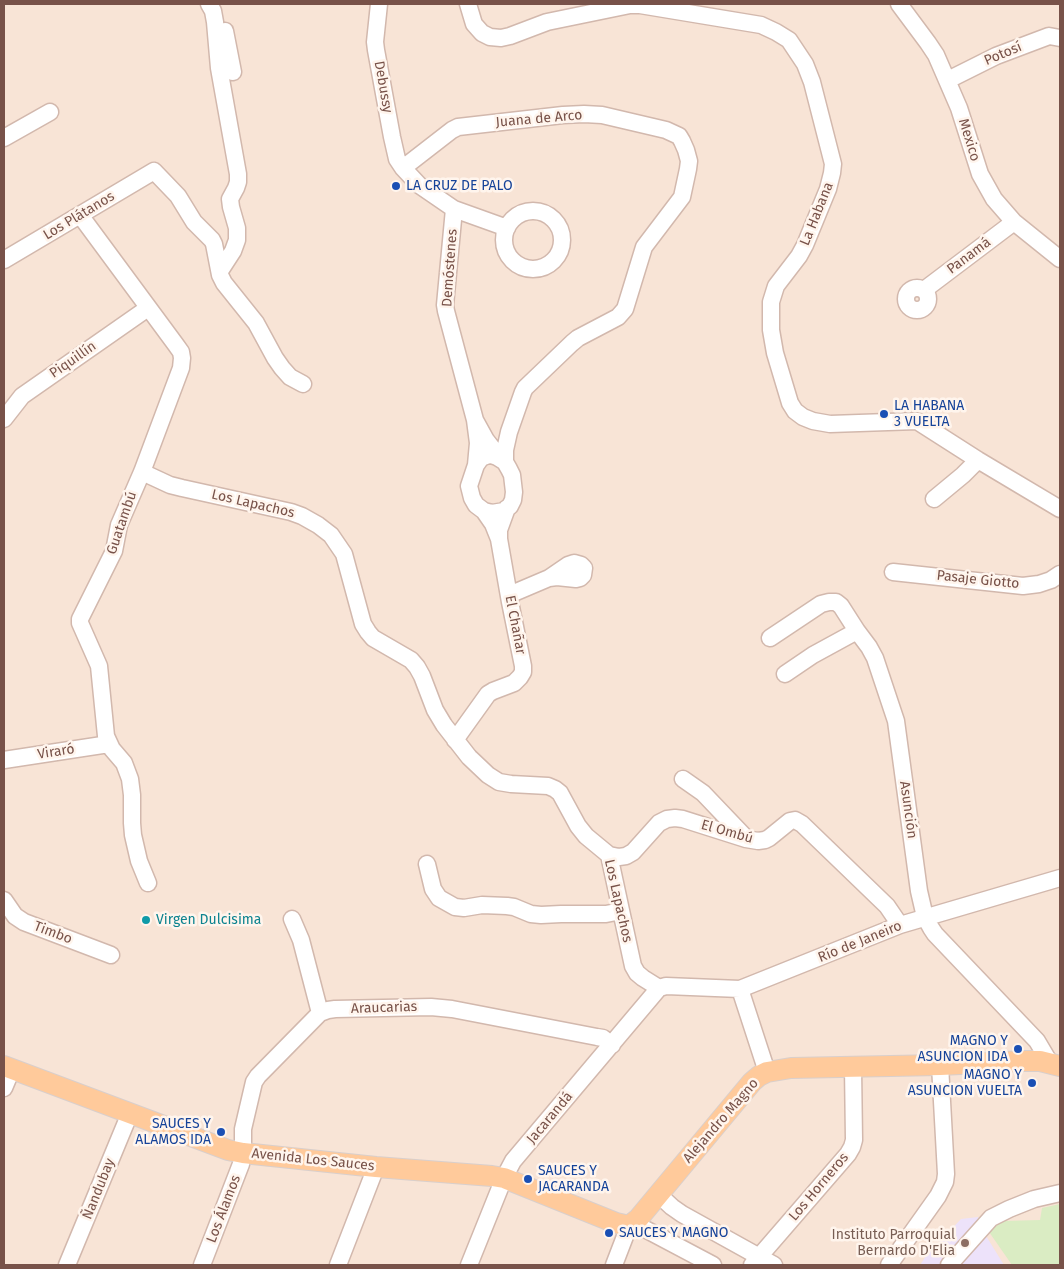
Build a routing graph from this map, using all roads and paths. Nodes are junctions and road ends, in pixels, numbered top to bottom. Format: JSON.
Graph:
{"nodes":[{"id":1,"x":379,"y":4,"type":"edge"},
{"id":2,"x":468,"y":4,"type":"edge"},
{"id":3,"x":898,"y":4,"type":"edge"},
{"id":4,"x":210,"y":6,"type":"edge"},
{"id":5,"x":1060,"y":38,"type":"edge"},
{"id":6,"x":233,"y":72,"type":"dead end"},
{"id":7,"x":948,"y":80,"type":"junction"},
{"id":8,"x":50,"y":112,"type":"dead end"},
{"id":9,"x":4,"y":138,"type":"edge"},
{"id":10,"x":403,"y":168,"type":"junction"},
{"id":11,"x":454,"y":209,"type":"junction"},
{"id":12,"x":80,"y":215,"type":"junction"},
{"id":13,"x":1014,"y":222,"type":"junction"},
{"id":14,"x":507,"y":228,"type":"dead end"},
{"id":15,"x":1060,"y":259,"type":"edge"},
{"id":16,"x":4,"y":260,"type":"edge"},
{"id":17,"x":220,"y":272,"type":"junction"},
{"id":18,"x":924,"y":290,"type":"dead end"},
{"id":19,"x":148,"y":308,"type":"junction"},
{"id":20,"x":302,"y":384,"type":"dead end"},
{"id":21,"x":4,"y":419,"type":"edge"},
{"id":22,"x":475,"y":420,"type":"junction"},
{"id":23,"x":509,"y":432,"type":"junction"},
{"id":24,"x":486,"y":440,"type":"junction"},
{"id":25,"x":502,"y":460,"type":"junction"},
{"id":26,"x":978,"y":460,"type":"junction"},
{"id":27,"x":476,"y":465,"type":"junction"},
{"id":28,"x":142,"y":472,"type":"junction"},
{"id":29,"x":934,"y":499,"type":"dead end"},
{"id":30,"x":507,"y":508,"type":"junction"},
{"id":31,"x":1060,"y":509,"type":"edge"},
{"id":32,"x":484,"y":511,"type":"junction"},
{"id":33,"x":499,"y":539,"type":"junction"},
{"id":34,"x":893,"y":572,"type":"dead end"},
{"id":35,"x":1060,"y":574,"type":"edge"},
{"id":36,"x":549,"y":578,"type":"dead end"},
{"id":37,"x":509,"y":594,"type":"junction"},
{"id":38,"x":857,"y":631,"type":"junction"},
{"id":39,"x":770,"y":638,"type":"dead end"},
{"id":40,"x":785,"y":674,"type":"dead end"},
{"id":41,"x":455,"y":740,"type":"junction"},
{"id":42,"x":109,"y":744,"type":"junction"},
{"id":43,"x":4,"y":760,"type":"edge"},
{"id":44,"x":683,"y":779,"type":"dead end"},
{"id":45,"x":746,"y":839,"type":"junction"},
{"id":46,"x":609,"y":855,"type":"junction"},
{"id":47,"x":427,"y":864,"type":"dead end"},
{"id":48,"x":1060,"y":878,"type":"edge"},
{"id":49,"x":148,"y":883,"type":"dead end"},
{"id":50,"x":4,"y":900,"type":"edge"},
{"id":51,"x":621,"y":911,"type":"junction"},
{"id":52,"x":925,"y":917,"type":"junction"},
{"id":53,"x":292,"y":919,"type":"dead end"},
{"id":54,"x":900,"y":925,"type":"junction"},
{"id":55,"x":111,"y":955,"type":"dead end"},
{"id":56,"x":659,"y":988,"type":"junction"},
{"id":57,"x":740,"y":989,"type":"junction"},
{"id":58,"x":320,"y":1013,"type":"junction"},
{"id":59,"x":612,"y":1045,"type":"junction"},
{"id":60,"x":1000,"y":1062,"type":"joint"},
{"id":61,"x":940,"y":1065,"type":"junction"},
{"id":62,"x":8,"y":1067,"type":"edge"},
{"id":63,"x":853,"y":1067,"type":"junction"},
{"id":64,"x":1058,"y":1068,"type":"edge"},
{"id":65,"x":767,"y":1072,"type":"junction"},
{"id":66,"x":4,"y":1088,"type":"edge"},
{"id":67,"x":130,"y":1113,"type":"junction"},
{"id":68,"x":244,"y":1153,"type":"junction"},
{"id":69,"x":376,"y":1168,"type":"junction"},
{"id":70,"x":504,"y":1178,"type":"junction"},
{"id":71,"x":1060,"y":1192,"type":"edge"},
{"id":72,"x":659,"y":1195,"type":"junction"},
{"id":73,"x":628,"y":1226,"type":"junction"},
{"id":74,"x":762,"y":1263,"type":"edge"},
{"id":75,"x":67,"y":1265,"type":"edge"},
{"id":76,"x":202,"y":1265,"type":"edge"},
{"id":77,"x":338,"y":1265,"type":"edge"},
{"id":78,"x":469,"y":1265,"type":"edge"},
{"id":79,"x":614,"y":1265,"type":"edge"},
{"id":80,"x":713,"y":1265,"type":"edge"},
{"id":81,"x":889,"y":1265,"type":"edge"},
{"id":82,"x":949,"y":1265,"type":"edge"}],
"edges":[{"from":1,"to":10,"type":"street","name":"Debussy"},
{"from":2,"to":26,"type":"street","name":"La Habana"},
{"from":3,"to":7,"type":"street","name":"Mexico"},
{"from":4,"to":6,"type":"street"},
{"from":4,"to":17,"type":"street"},
{"from":5,"to":7,"type":"street","name":"Potosí"},
{"from":7,"to":13,"type":"street","name":"Mexico"},
{"from":8,"to":9,"type":"street"},
{"from":10,"to":11,"type":"street","name":"Demóstenes"},
{"from":10,"to":23,"type":"street","name":"Juana de Arco"},
{"from":11,"to":14,"type":"street"},
{"from":11,"to":22,"type":"street","name":"Demóstenes"},
{"from":12,"to":16,"type":"street","name":"Los Plátanos"},
{"from":12,"to":17,"type":"street","name":"Los Plátanos"},
{"from":12,"to":19,"type":"street","name":"Guatambú"},
{"from":13,"to":15,"type":"street","name":"Mexico"},
{"from":13,"to":18,"type":"street","name":"Panamá"},
{"from":17,"to":20,"type":"street"},
{"from":19,"to":21,"type":"street","name":"Piquillín"},
{"from":19,"to":28,"type":"street","name":"Guatambú"},
{"from":22,"to":24,"type":"street","name":"Demóstenes"},
{"from":22,"to":27,"type":"street","name":"Demóstenes"},
{"from":23,"to":24,"type":"street"},
{"from":23,"to":25,"type":"street","name":"Juana de Arco"},
{"from":24,"to":25,"type":"street","name":"Demóstenes"},
{"from":25,"to":27,"type":"street"},
{"from":25,"to":30,"type":"street","name":"Demóstenes"},
{"from":26,"to":29,"type":"street"},
{"from":26,"to":31,"type":"street","name":"La Habana"},
{"from":27,"to":32,"type":"street","name":"Demóstenes"},
{"from":28,"to":41,"type":"street","name":"Los Lapachos"},
{"from":28,"to":42,"type":"street","name":"Guatambú"},
{"from":30,"to":32,"type":"street"},
{"from":30,"to":33,"type":"street","name":"El Chañar"},
{"from":32,"to":33,"type":"street","name":"El Chañar"},
{"from":33,"to":37,"type":"street","name":"El Chañar"},
{"from":34,"to":35,"type":"street","name":"Pasaje Giotto"},
{"from":36,"to":37,"type":"street"},
{"from":37,"to":41,"type":"street","name":"El Chañar"},
{"from":38,"to":39,"type":"street","name":"Asunción"},
{"from":38,"to":40,"type":"street"},
{"from":38,"to":52,"type":"street","name":"Asunción"},
{"from":41,"to":46,"type":"street","name":"Los Lapachos"},
{"from":42,"to":43,"type":"street","name":"Viraró"},
{"from":42,"to":49,"type":"street","name":"Guatambú"},
{"from":44,"to":45,"type":"street"},
{"from":45,"to":46,"type":"street","name":"El Ombú"},
{"from":45,"to":54,"type":"street","name":"El Ombú"},
{"from":46,"to":51,"type":"street","name":"Los Lapachos"},
{"from":47,"to":51,"type":"street"},
{"from":48,"to":52,"type":"street","name":"Río de Janeiro"},
{"from":50,"to":55,"type":"street","name":"Timbo"},
{"from":51,"to":56,"type":"street","name":"Los Lapachos"},
{"from":52,"to":54,"type":"street","name":"Río de Janeiro"},
{"from":52,"to":64,"type":"street","name":"Asunción"},
{"from":53,"to":58,"type":"street"},
{"from":54,"to":57,"type":"street","name":"Río de Janeiro"},
{"from":56,"to":57,"type":"street","name":"Río de Janeiro"},
{"from":56,"to":59,"type":"street","name":"Jacarandá"},
{"from":57,"to":65,"type":"street"},
{"from":58,"to":59,"type":"street","name":"Araucarias"},
{"from":58,"to":68,"type":"street"},
{"from":59,"to":70,"type":"street","name":"Jacarandá"},
{"from":60,"to":61,"type":"main road","name":"Alejandro Magno"},
{"from":60,"to":64,"type":"main road","name":"Asunción"},
{"from":61,"to":63,"type":"main road","name":"Alejandro Magno"},
{"from":61,"to":81,"type":"street"},
{"from":62,"to":66,"type":"street"},
{"from":62,"to":67,"type":"main road","name":"Avenida Los Sauces"},
{"from":63,"to":65,"type":"main road","name":"Alejandro Magno"},
{"from":63,"to":74,"type":"street","name":"Los Horneros"},
{"from":65,"to":72,"type":"main road","name":"Alejandro Magno"},
{"from":67,"to":68,"type":"main road","name":"Avenida Los Sauces"},
{"from":67,"to":75,"type":"street","name":"Ñandubay"},
{"from":68,"to":69,"type":"main road","name":"Avenida Los Sauces"},
{"from":68,"to":76,"type":"street","name":"Los Álamos"},
{"from":69,"to":70,"type":"main road","name":"Avenida Los Sauces"},
{"from":69,"to":77,"type":"street"},
{"from":70,"to":73,"type":"main road","name":"Avenida Los Sauces"},
{"from":70,"to":78,"type":"street","name":"Jacarandá"},
{"from":71,"to":82,"type":"street"},
{"from":72,"to":73,"type":"main road","name":"Alejandro Magno"},
{"from":72,"to":74,"type":"street"},
{"from":73,"to":79,"type":"street","name":"Alejandro Magno"},
{"from":73,"to":80,"type":"street"}]}
